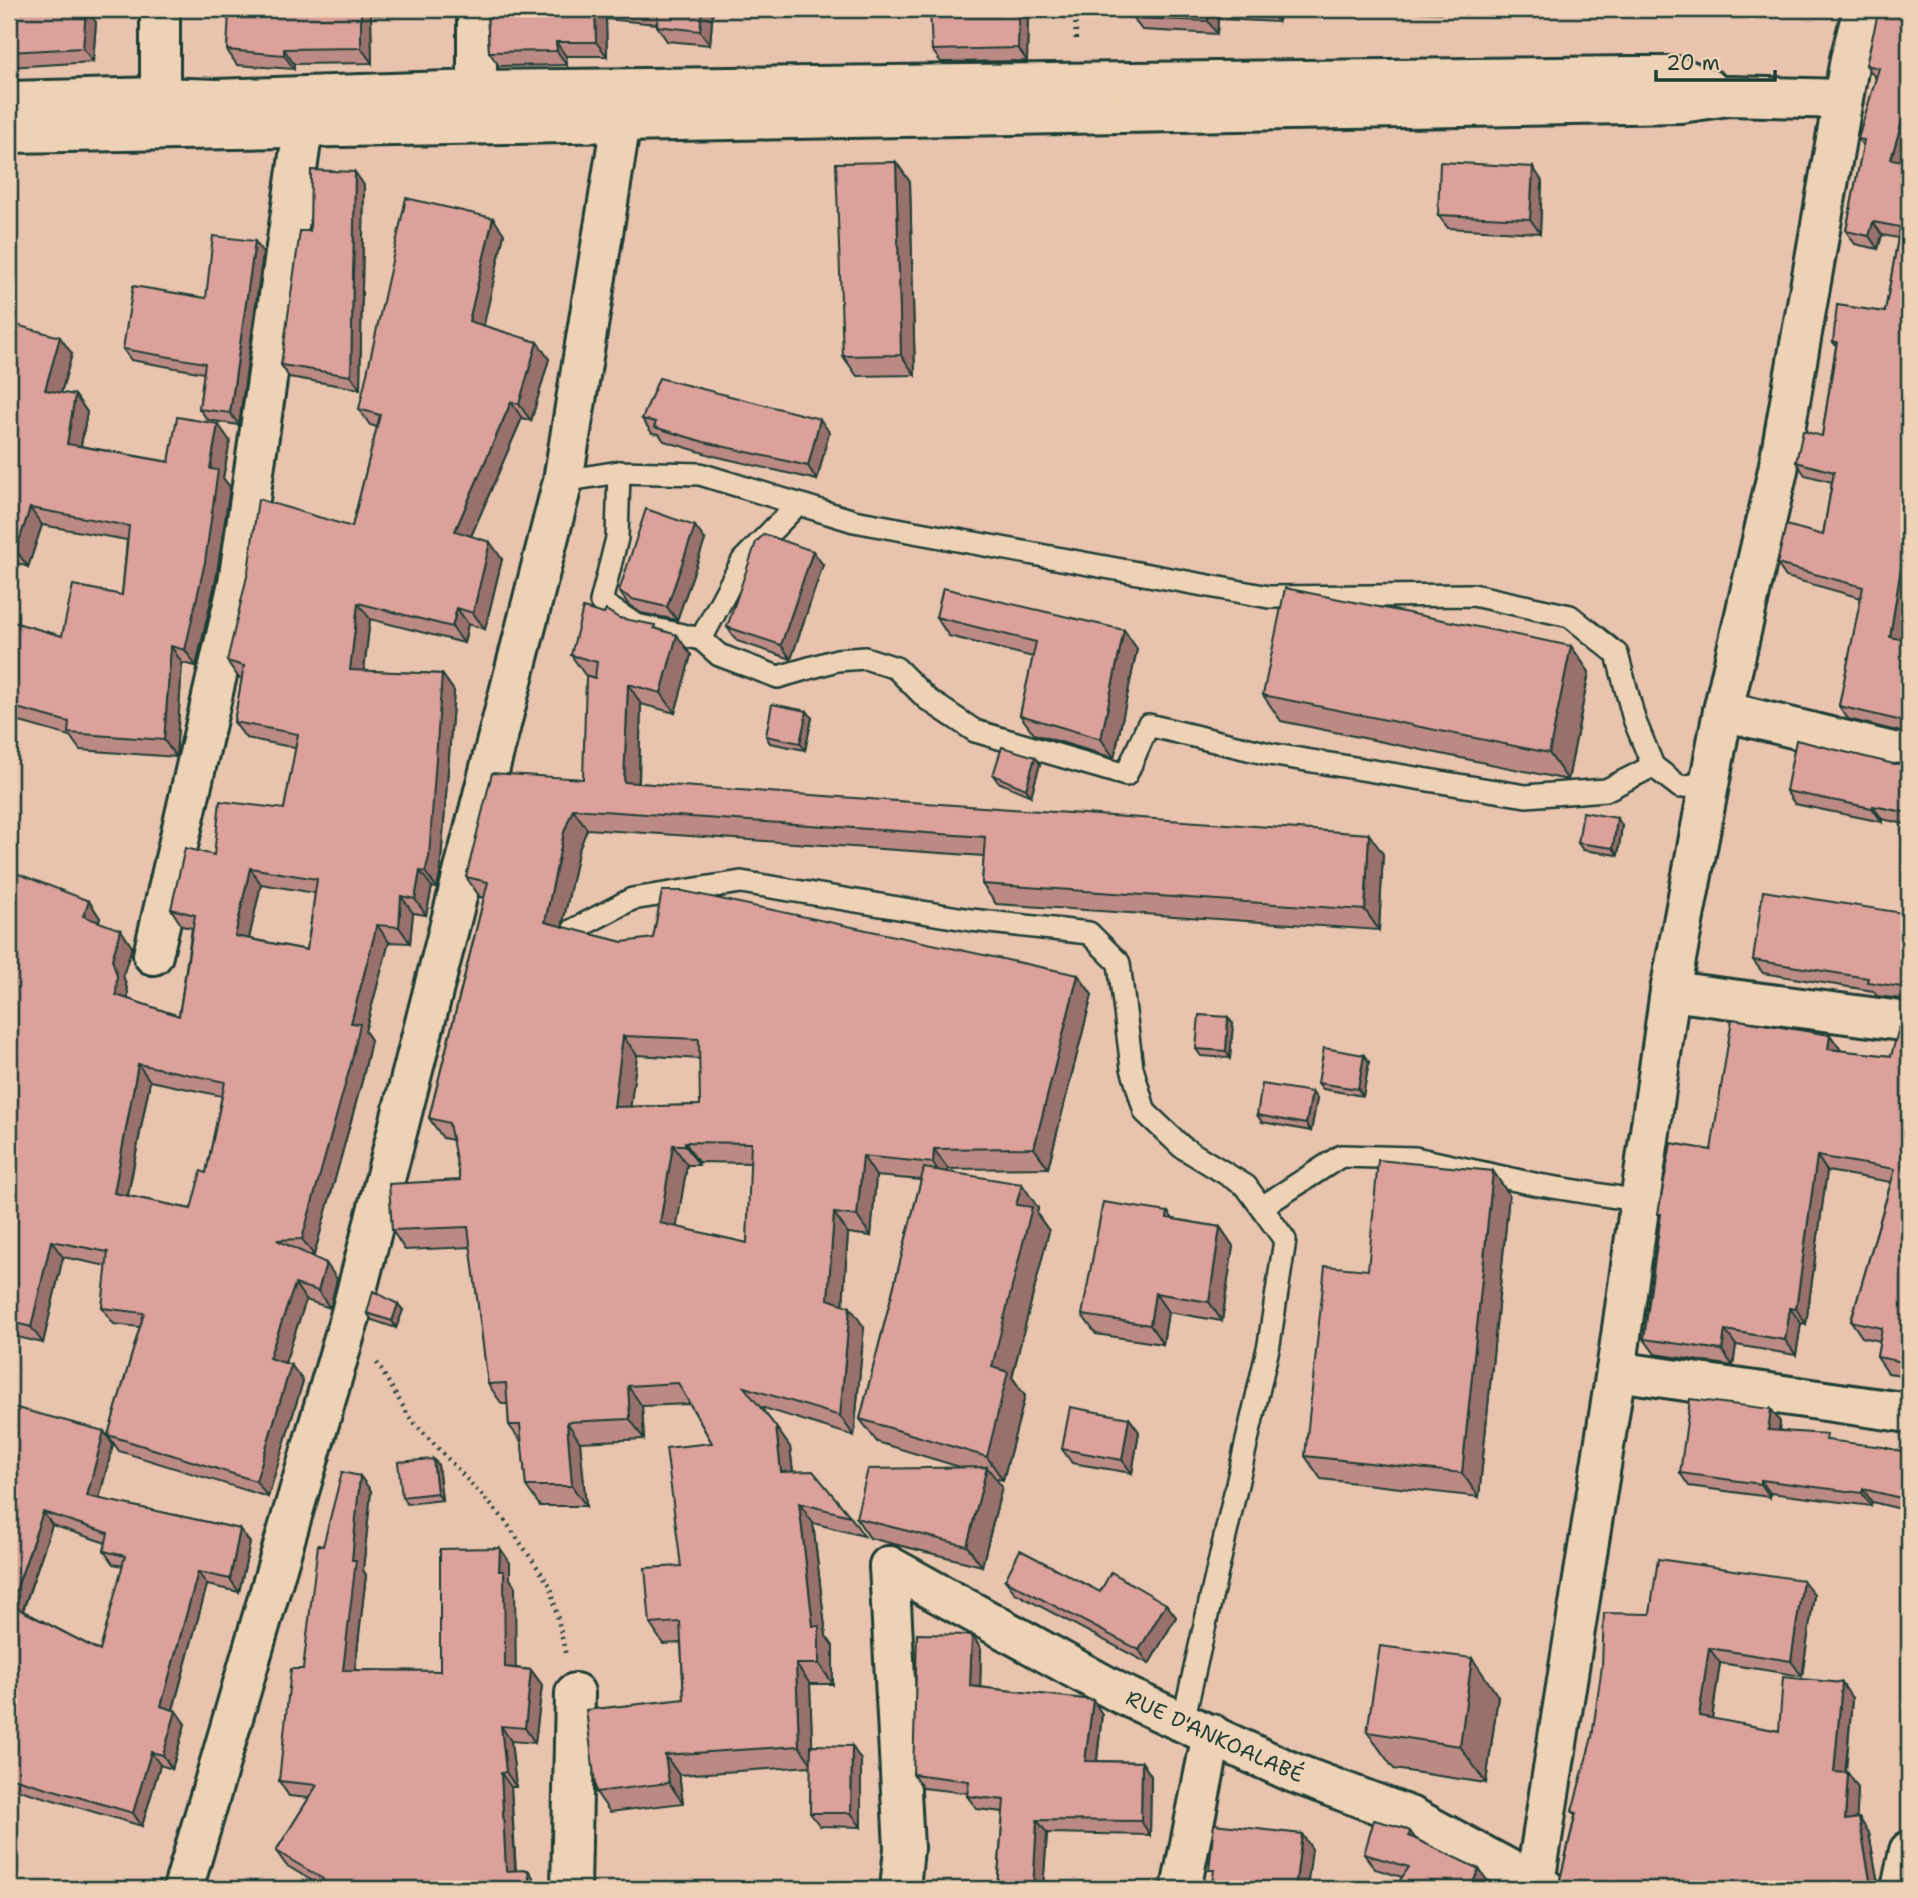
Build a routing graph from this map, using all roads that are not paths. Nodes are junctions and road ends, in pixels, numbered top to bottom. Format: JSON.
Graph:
{"nodes":[{"id":1,"x":160,"y":9,"type":"edge"},
{"id":2,"x":477,"y":9,"type":"edge"},
{"id":3,"x":1863,"y":9,"type":"edge"},
{"id":4,"x":477,"y":90,"type":"junction"},
{"id":5,"x":1433,"y":93,"type":"junction"},
{"id":6,"x":160,"y":97,"type":"junction"},
{"id":7,"x":1843,"y":99,"type":"junction"},
{"id":8,"x":9,"y":101,"type":"edge"},
{"id":9,"x":217,"y":114,"type":"junction"},
{"id":10,"x":621,"y":122,"type":"junction"},
{"id":11,"x":303,"y":128,"type":"junction"},
{"id":12,"x":9,"y":133,"type":"edge"},
{"id":13,"x":620,"y":472,"type":"junction"},
{"id":14,"x":563,"y":481,"type":"junction"},
{"id":15,"x":798,"y":504,"type":"junction"},
{"id":16,"x":701,"y":639,"type":"junction"},
{"id":17,"x":1723,"y":711,"type":"junction"},
{"id":18,"x":1909,"y":756,"type":"edge"},
{"id":19,"x":1653,"y":766,"type":"junction"},
{"id":20,"x":1711,"y":782,"type":"junction"},
{"id":21,"x":573,"y":930,"type":"edge"},
{"id":22,"x":153,"y":955,"type":"dead end"},
{"id":23,"x":1670,"y":991,"type":"junction"},
{"id":24,"x":1909,"y":1022,"type":"edge"},
{"id":25,"x":1641,"y":1201,"type":"junction"},
{"id":26,"x":1262,"y":1207,"type":"junction"},
{"id":27,"x":1616,"y":1371,"type":"junction"},
{"id":28,"x":1909,"y":1413,"type":"edge"},
{"id":29,"x":575,"y":1693,"type":"road end"},
{"id":30,"x":1197,"y":1728,"type":"junction"},
{"id":31,"x":1909,"y":1851,"type":"edge"},
{"id":32,"x":1538,"y":1887,"type":"edge"},
{"id":33,"x":183,"y":1889,"type":"edge"},
{"id":34,"x":571,"y":1889,"type":"edge"},
{"id":35,"x":900,"y":1889,"type":"edge"},
{"id":36,"x":1181,"y":1889,"type":"edge"},
{"id":37,"x":1901,"y":1889,"type":"edge"}],
"edges":[{"from":1,"to":6,"type":"street"},
{"from":2,"to":4,"type":"street"},
{"from":3,"to":7,"type":"street"},
{"from":4,"to":5,"type":"street"},
{"from":4,"to":9,"type":"street"},
{"from":5,"to":7,"type":"street"},
{"from":5,"to":10,"type":"street"},
{"from":6,"to":8,"type":"street"},
{"from":6,"to":9,"type":"street"},
{"from":7,"to":17,"type":"street"},
{"from":9,"to":11,"type":"street"},
{"from":9,"to":12,"type":"street"},
{"from":10,"to":11,"type":"street"},
{"from":10,"to":14,"type":"street"},
{"from":11,"to":22,"type":"street"},
{"from":13,"to":14,"type":"lane"},
{"from":13,"to":15,"type":"lane"},
{"from":13,"to":16,"type":"lane"},
{"from":14,"to":33,"type":"street"},
{"from":15,"to":16,"type":"lane"},
{"from":15,"to":19,"type":"lane"},
{"from":16,"to":19,"type":"lane"},
{"from":17,"to":18,"type":"street"},
{"from":17,"to":20,"type":"street"},
{"from":19,"to":20,"type":"lane"},
{"from":20,"to":23,"type":"street"},
{"from":21,"to":26,"type":"lane"},
{"from":23,"to":24,"type":"street"},
{"from":23,"to":25,"type":"street"},
{"from":25,"to":26,"type":"lane"},
{"from":25,"to":27,"type":"street"},
{"from":26,"to":30,"type":"lane"},
{"from":27,"to":28,"type":"street"},
{"from":27,"to":32,"type":"street"},
{"from":29,"to":34,"type":"street"},
{"from":30,"to":32,"type":"street","name":"RUE D'ANKOALABÉ"},
{"from":30,"to":35,"type":"street","name":"RUE D'ANKOALABÉ"},
{"from":30,"to":36,"type":"street"},
{"from":31,"to":37,"type":"street"}]}
